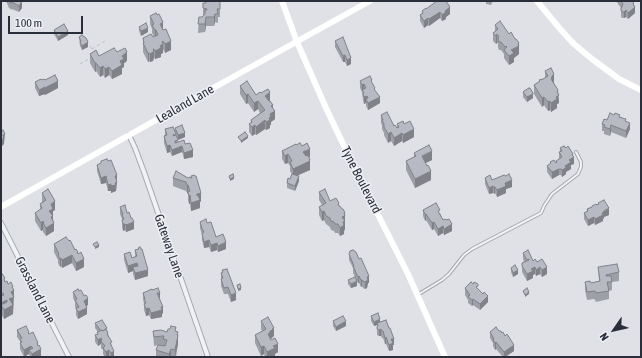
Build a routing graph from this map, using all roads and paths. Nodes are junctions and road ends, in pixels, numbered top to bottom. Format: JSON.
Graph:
{"nodes":[{"id":1,"x":282,"y":1,"type":"edge"},
{"id":2,"x":370,"y":1,"type":"edge"},
{"id":3,"x":537,"y":1,"type":"edge"},
{"id":4,"x":105,"y":41,"type":"dead end"},
{"id":5,"x":297,"y":42,"type":"junction"},
{"id":6,"x":90,"y":46,"type":"dead end"},
{"id":7,"x":91,"y":49,"type":"junction"},
{"id":8,"x":95,"y":55,"type":"edge"},
{"id":9,"x":90,"y":58,"type":"edge"},
{"id":10,"x":80,"y":64,"type":"dead end"},
{"id":11,"x":641,"y":90,"type":"edge"},
{"id":12,"x":129,"y":135,"type":"junction"},
{"id":13,"x":576,"y":152,"type":"dead end"},
{"id":14,"x":1,"y":207,"type":"edge"},
{"id":15,"x":1,"y":223,"type":"edge"},
{"id":16,"x":418,"y":295,"type":"junction"},
{"id":17,"x":69,"y":357,"type":"edge"},
{"id":18,"x":208,"y":357,"type":"edge"},
{"id":19,"x":445,"y":357,"type":"edge"}],
"edges":[{"from":1,"to":5,"type":"street","name":"Tyne Boulevard"},
{"from":2,"to":5,"type":"street","name":"Lealand Lane"},
{"from":3,"to":11,"type":"street"},
{"from":4,"to":7,"type":"path"},
{"from":5,"to":12,"type":"street","name":"Lealand Lane"},
{"from":5,"to":16,"type":"street","name":"Tyne Boulevard"},
{"from":6,"to":7,"type":"path"},
{"from":7,"to":8,"type":"path"},
{"from":9,"to":10,"type":"path"},
{"from":12,"to":14,"type":"street","name":"Lealand Lane"},
{"from":12,"to":18,"type":"street","name":"Gateway Lane"},
{"from":13,"to":16,"type":"lane"},
{"from":15,"to":17,"type":"street","name":"Grassland Lane"},
{"from":16,"to":19,"type":"street","name":"Tyne Boulevard"}]}
